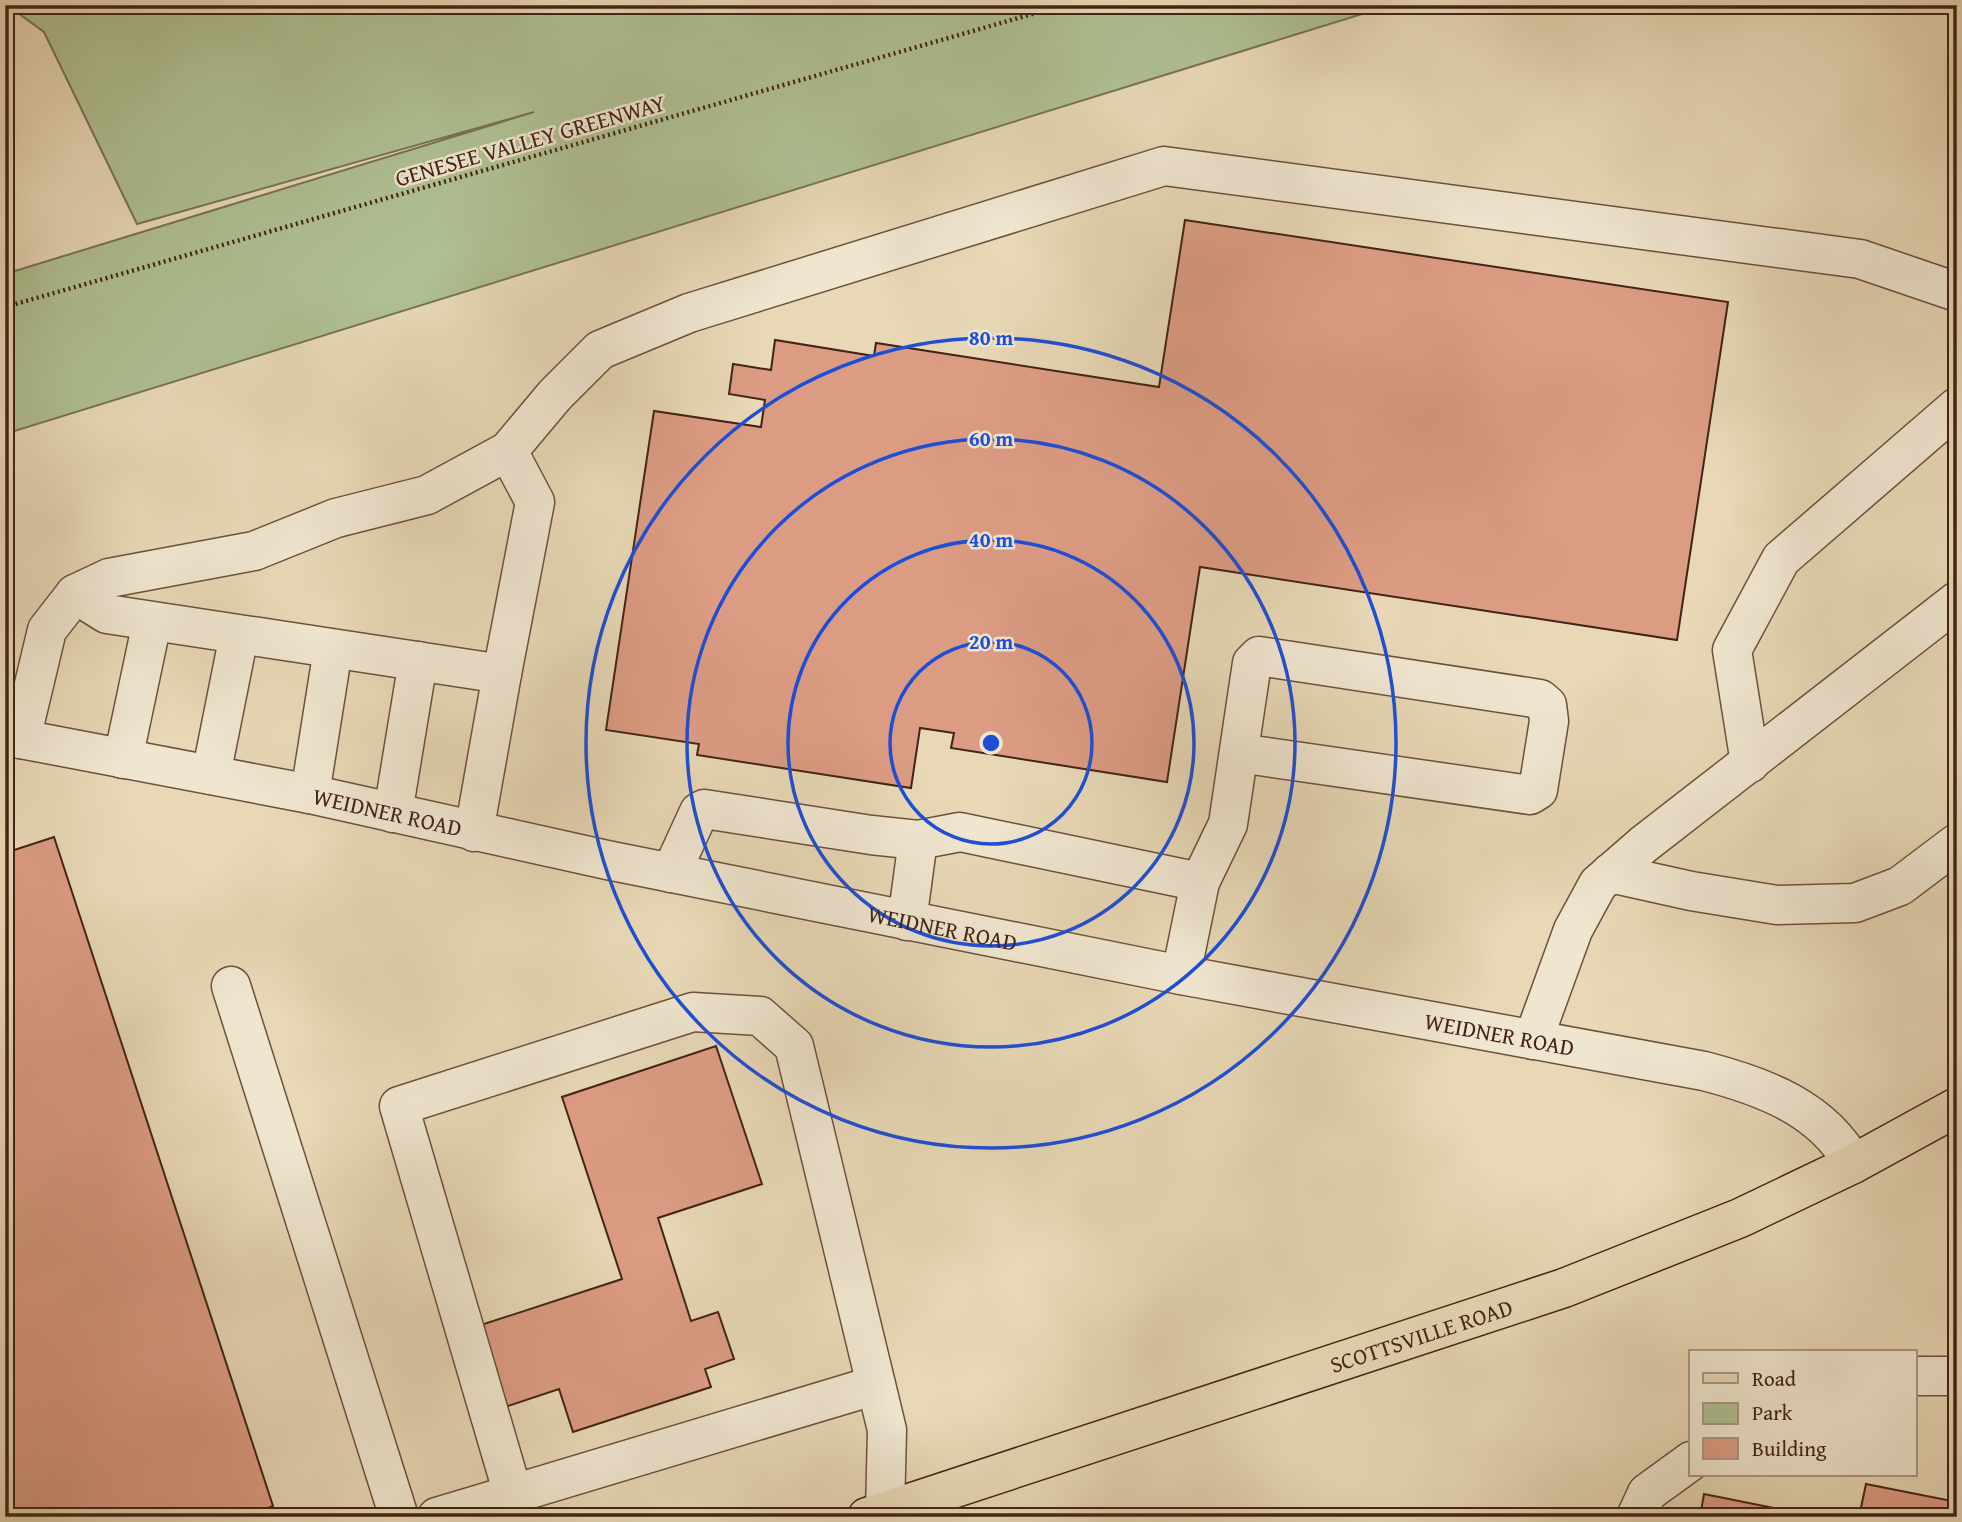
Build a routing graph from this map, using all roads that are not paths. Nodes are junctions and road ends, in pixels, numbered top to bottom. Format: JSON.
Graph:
{"nodes":[{"id":1,"x":1957,"y":292,"type":"edge"},
{"id":2,"x":1957,"y":407,"type":"edge"},
{"id":3,"x":508,"y":451,"type":"junction"},
{"id":4,"x":75,"y":594,"type":"junction"},
{"id":5,"x":1957,"y":601,"type":"edge"},
{"id":6,"x":152,"y":622,"type":"junction"},
{"id":7,"x":239,"y":635,"type":"junction"},
{"id":8,"x":333,"y":649,"type":"junction"},
{"id":9,"x":418,"y":661,"type":"junction"},
{"id":10,"x":502,"y":674,"type":"junction"},
{"id":11,"x":13,"y":738,"type":"edge"},
{"id":12,"x":1239,"y":753,"type":"junction"},
{"id":13,"x":123,"y":759,"type":"junction"},
{"id":14,"x":1750,"y":763,"type":"junction"},
{"id":15,"x":211,"y":775,"type":"junction"},
{"id":16,"x":310,"y":794,"type":"junction"},
{"id":17,"x":393,"y":813,"type":"junction"},
{"id":18,"x":474,"y":832,"type":"junction"},
{"id":19,"x":918,"y":840,"type":"junction"},
{"id":20,"x":1957,"y":843,"type":"edge"},
{"id":21,"x":671,"y":873,"type":"junction"},
{"id":22,"x":1610,"y":873,"type":"junction"},
{"id":23,"x":1200,"y":882,"type":"junction"},
{"id":24,"x":907,"y":921,"type":"junction"},
{"id":25,"x":1181,"y":975,"type":"junction"},
{"id":26,"x":231,"y":986,"type":"dead end"},
{"id":27,"x":1533,"y":1040,"type":"junction"},
{"id":28,"x":1957,"y":1107,"type":"edge"},
{"id":29,"x":1853,"y":1164,"type":"junction"},
{"id":30,"x":1916,"y":1376,"type":"edge"},
{"id":31,"x":1957,"y":1376,"type":"edge"},
{"id":32,"x":876,"y":1385,"type":"junction"},
{"id":33,"x":1689,"y":1462,"type":"edge"},
{"id":34,"x":513,"y":1494,"type":"junction"},
{"id":35,"x":886,"y":1513,"type":"edge"},
{"id":36,"x":399,"y":1517,"type":"edge"},
{"id":37,"x":437,"y":1517,"type":"edge"},
{"id":38,"x":1636,"y":1517,"type":"edge"}],
"edges":[{"from":1,"to":3,"type":"street"},
{"from":2,"to":14,"type":"street"},
{"from":3,"to":4,"type":"street"},
{"from":3,"to":10,"type":"street"},
{"from":4,"to":6,"type":"street"},
{"from":4,"to":11,"type":"street"},
{"from":5,"to":14,"type":"street"},
{"from":6,"to":7,"type":"street"},
{"from":6,"to":13,"type":"street"},
{"from":7,"to":8,"type":"street"},
{"from":7,"to":15,"type":"street"},
{"from":8,"to":9,"type":"street"},
{"from":8,"to":16,"type":"street"},
{"from":9,"to":10,"type":"street"},
{"from":9,"to":17,"type":"street"},
{"from":10,"to":18,"type":"street"},
{"from":11,"to":13,"type":"street","name":"WEIDNER ROAD"},
{"from":12,"to":12,"type":"street"},
{"from":12,"to":23,"type":"street"},
{"from":13,"to":15,"type":"street","name":"WEIDNER ROAD"},
{"from":14,"to":22,"type":"street"},
{"from":15,"to":16,"type":"street","name":"WEIDNER ROAD"},
{"from":16,"to":17,"type":"street","name":"WEIDNER ROAD"},
{"from":17,"to":18,"type":"street","name":"WEIDNER ROAD"},
{"from":18,"to":21,"type":"street","name":"WEIDNER ROAD"},
{"from":19,"to":21,"type":"street"},
{"from":19,"to":23,"type":"street"},
{"from":19,"to":24,"type":"street"},
{"from":20,"to":22,"type":"street"},
{"from":21,"to":24,"type":"street","name":"WEIDNER ROAD"},
{"from":22,"to":27,"type":"street"},
{"from":23,"to":25,"type":"street"},
{"from":24,"to":25,"type":"street","name":"WEIDNER ROAD"},
{"from":25,"to":27,"type":"street","name":"WEIDNER ROAD"},
{"from":26,"to":36,"type":"street"},
{"from":27,"to":29,"type":"street","name":"WEIDNER ROAD"},
{"from":28,"to":29,"type":"main road","name":"SCOTTSVILLE ROAD"},
{"from":29,"to":35,"type":"main road","name":"SCOTTSVILLE ROAD"},
{"from":30,"to":31,"type":"street"},
{"from":32,"to":34,"type":"street"},
{"from":32,"to":34,"type":"street"},
{"from":32,"to":35,"type":"street"},
{"from":33,"to":38,"type":"street"},
{"from":34,"to":37,"type":"street"}]}
